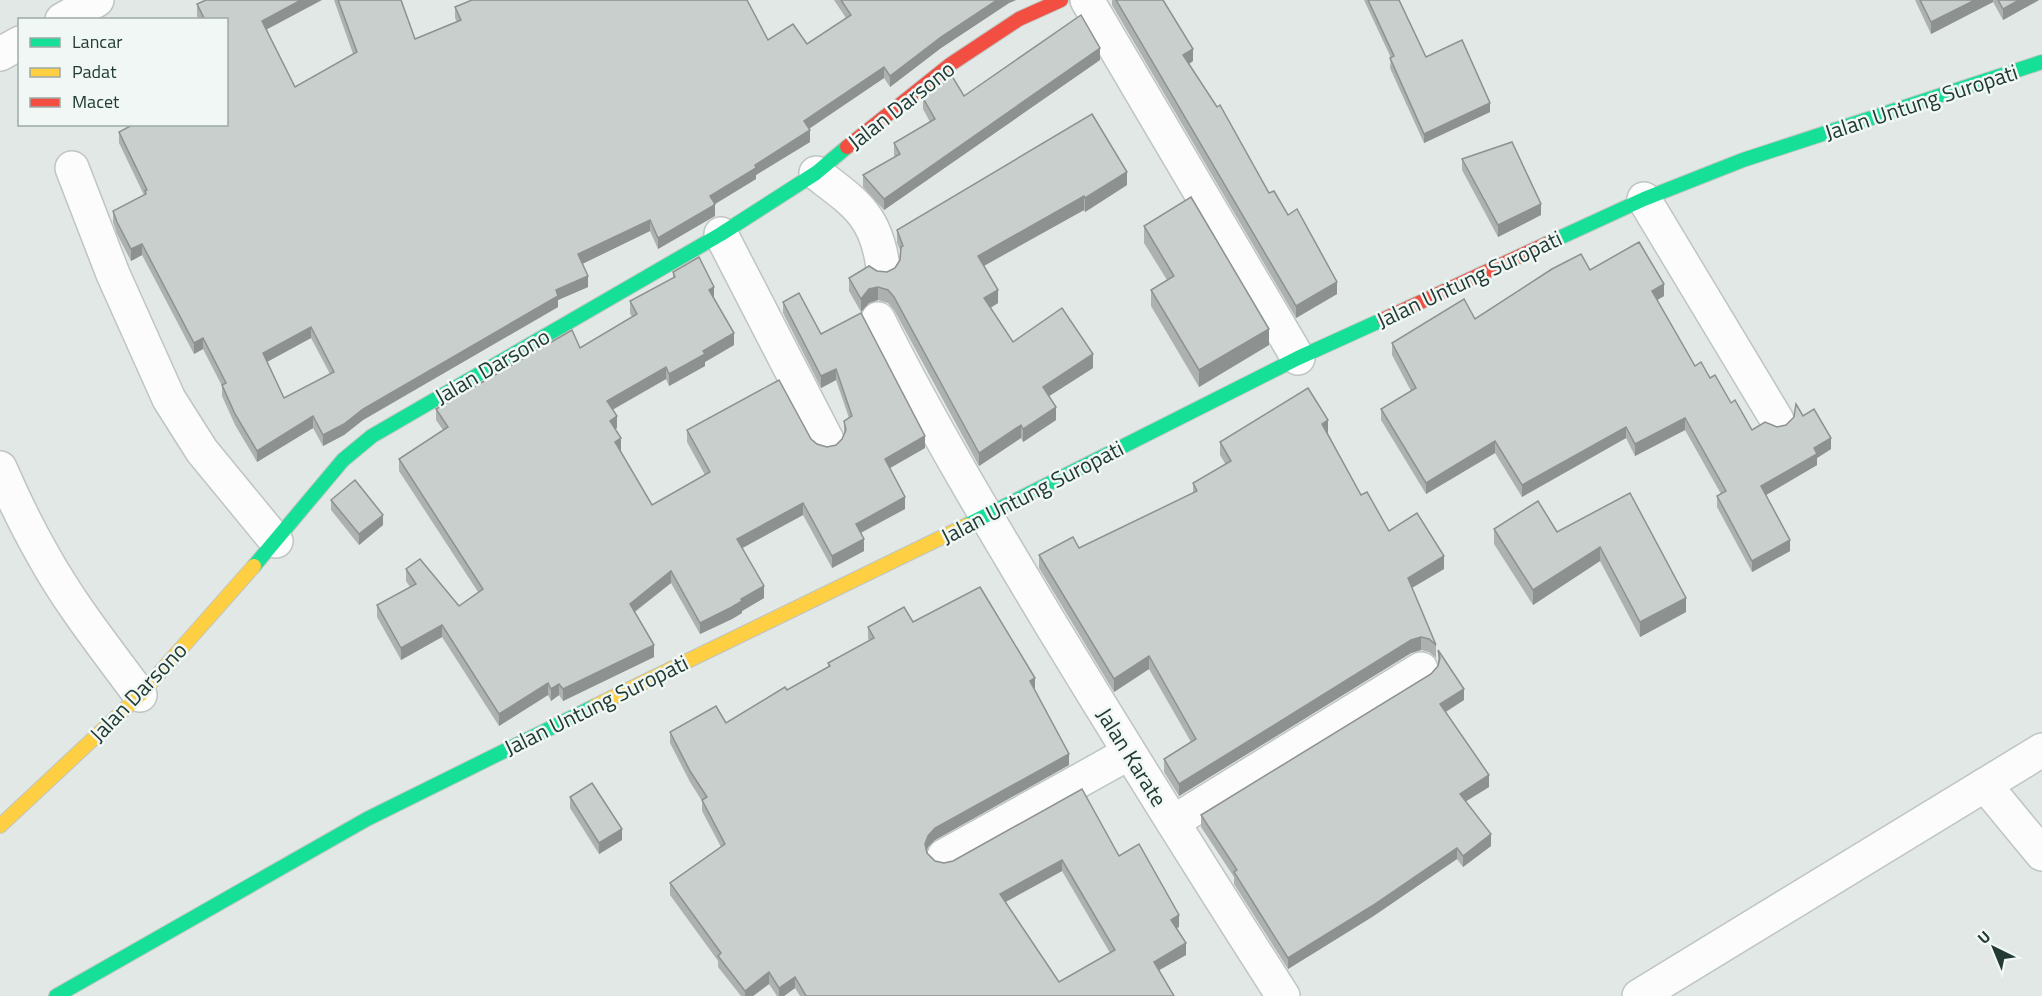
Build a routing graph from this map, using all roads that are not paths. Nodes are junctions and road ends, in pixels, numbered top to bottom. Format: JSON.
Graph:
{"nodes":[{"id":1,"x":97,"y":0,"type":"edge"},
{"id":2,"x":1061,"y":0,"type":"edge"},
{"id":3,"x":1087,"y":0,"type":"edge"},
{"id":4,"x":66,"y":18,"type":"edge"},
{"id":5,"x":18,"y":44,"type":"edge"},
{"id":6,"x":0,"y":54,"type":"edge"},
{"id":7,"x":2042,"y":62,"type":"edge"},
{"id":8,"x":72,"y":168,"type":"dead end"},
{"id":9,"x":816,"y":173,"type":"junction"},
{"id":10,"x":1644,"y":199,"type":"junction"},
{"id":11,"x":721,"y":234,"type":"junction"},
{"id":12,"x":883,"y":267,"type":"dead end"},
{"id":13,"x":878,"y":319,"type":"dead end"},
{"id":14,"x":1298,"y":358,"type":"junction"},
{"id":15,"x":1777,"y":420,"type":"dead end"},
{"id":16,"x":827,"y":440,"type":"dead end"},
{"id":17,"x":0,"y":468,"type":"edge"},
{"id":18,"x":986,"y":516,"type":"junction"},
{"id":19,"x":276,"y":541,"type":"junction"},
{"id":20,"x":1421,"y":669,"type":"dead end"},
{"id":21,"x":140,"y":695,"type":"junction"},
{"id":22,"x":2042,"y":750,"type":"edge"},
{"id":23,"x":1129,"y":753,"type":"junction"},
{"id":24,"x":1985,"y":784,"type":"junction"},
{"id":25,"x":1173,"y":822,"type":"junction"},
{"id":26,"x":0,"y":826,"type":"edge"},
{"id":27,"x":2042,"y":854,"type":"edge"},
{"id":28,"x":944,"y":856,"type":"dead end"},
{"id":29,"x":1277,"y":994,"type":"edge"},
{"id":30,"x":56,"y":996,"type":"edge"},
{"id":31,"x":1639,"y":996,"type":"edge"}],
"edges":[{"from":1,"to":4,"type":"street"},
{"from":2,"to":9,"type":"main road","name":"Jalan Darsono"},
{"from":3,"to":14,"type":"street"},
{"from":5,"to":6,"type":"street"},
{"from":7,"to":10,"type":"main road","name":"Jalan Untung Suropati"},
{"from":8,"to":19,"type":"street"},
{"from":9,"to":11,"type":"main road","name":"Jalan Darsono"},
{"from":9,"to":12,"type":"street"},
{"from":10,"to":14,"type":"main road","name":"Jalan Untung Suropati"},
{"from":10,"to":15,"type":"street"},
{"from":11,"to":16,"type":"street"},
{"from":11,"to":19,"type":"main road","name":"Jalan Darsono"},
{"from":13,"to":18,"type":"street","name":"Jalan Karate"},
{"from":14,"to":18,"type":"main road","name":"Jalan Untung Suropati"},
{"from":17,"to":21,"type":"street"},
{"from":18,"to":23,"type":"street","name":"Jalan Karate"},
{"from":18,"to":30,"type":"main road","name":"Jalan Untung Suropati"},
{"from":19,"to":21,"type":"main road","name":"Jalan Darsono"},
{"from":20,"to":25,"type":"street"},
{"from":21,"to":26,"type":"main road","name":"Jalan Darsono"},
{"from":22,"to":24,"type":"street"},
{"from":23,"to":25,"type":"street","name":"Jalan Karate"},
{"from":23,"to":28,"type":"street"},
{"from":24,"to":27,"type":"street"},
{"from":24,"to":31,"type":"street"},
{"from":25,"to":29,"type":"street","name":"Jalan Karate"}]}
